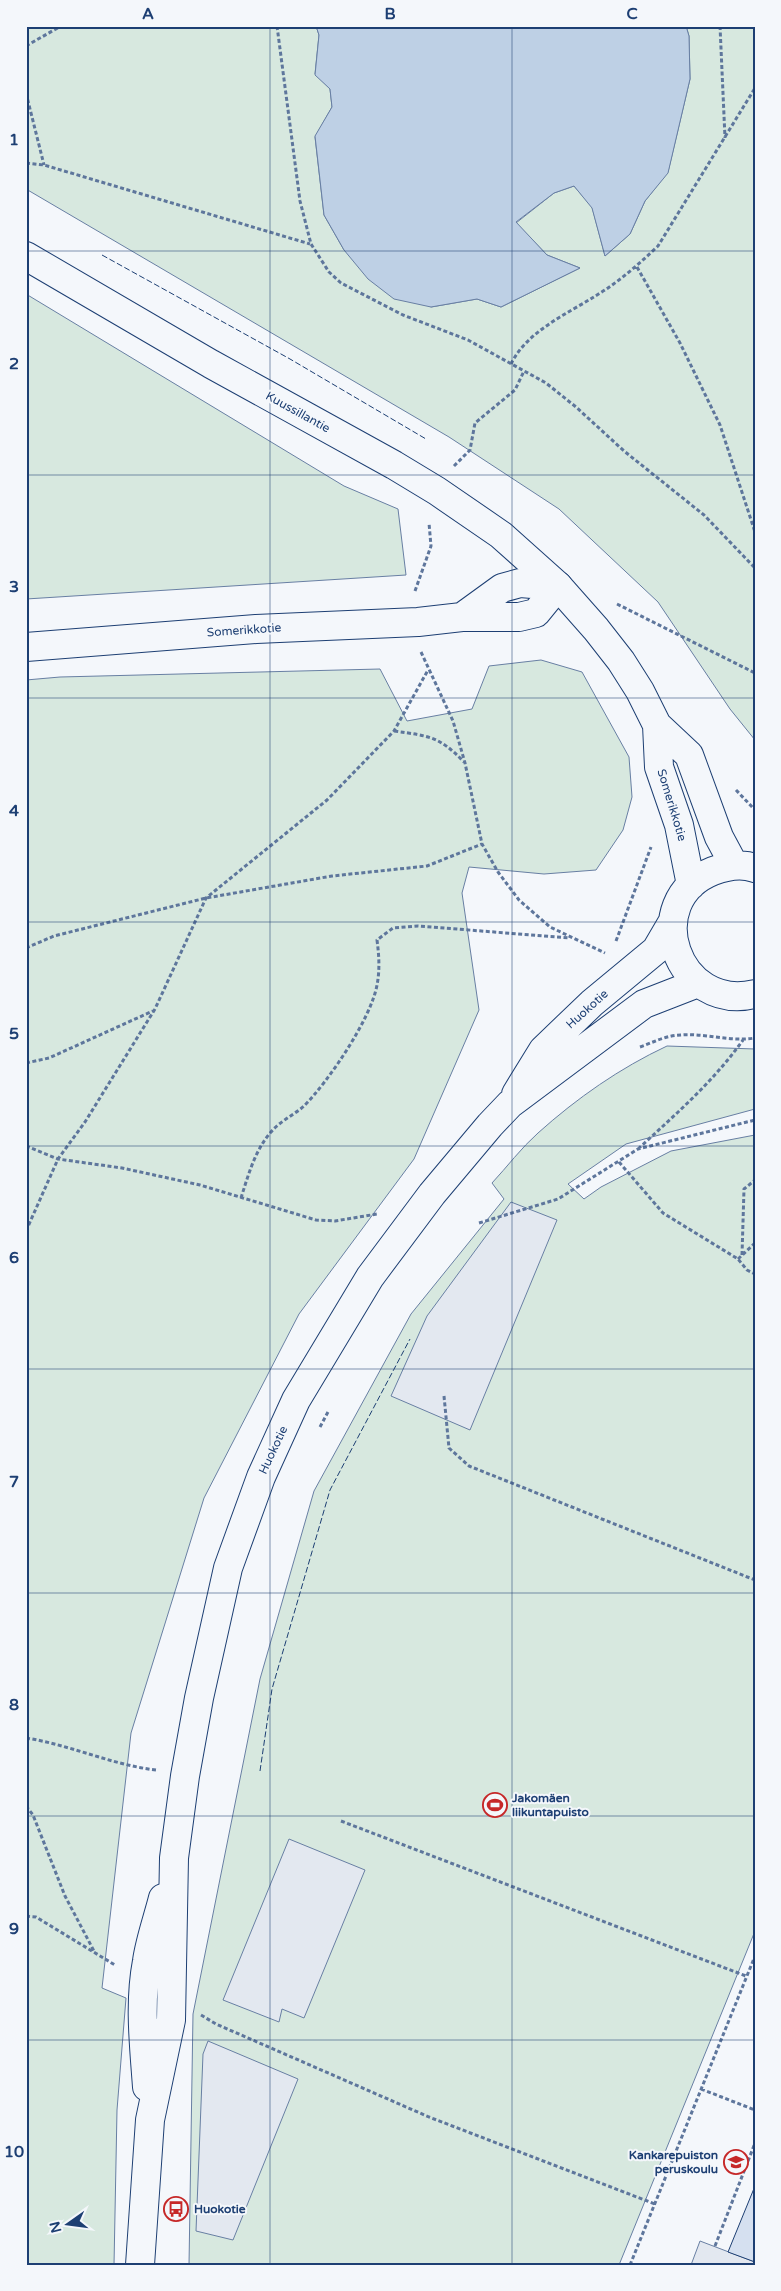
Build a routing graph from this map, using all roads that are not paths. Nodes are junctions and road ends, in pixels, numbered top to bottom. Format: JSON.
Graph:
{"nodes":[{"id":1,"x":26,"y":256,"type":"edge"},
{"id":2,"x":558,"y":586,"type":"junction"},
{"id":3,"x":26,"y":647,"type":"edge"},
{"id":4,"x":657,"y":725,"type":"junction"},
{"id":5,"x":745,"y":866,"type":"edge"},
{"id":6,"x":690,"y":885,"type":"junction"},
{"id":7,"x":673,"y":921,"type":"junction"},
{"id":8,"x":698,"y":983,"type":"junction"},
{"id":9,"x":755,"y":994,"type":"edge"},
{"id":10,"x":510,"y":1104,"type":"junction"},
{"id":11,"x":140,"y":2265,"type":"edge"}],
"edges":[{"from":1,"to":2,"type":"main road","name":"Kuussillantie"},
{"from":2,"to":3,"type":"main road","name":"Somerikkotie"},
{"from":2,"to":4,"type":"main road","name":"Somerikkotie"},
{"from":4,"to":5,"type":"main road","name":"Somerikkotie"},
{"from":4,"to":6,"type":"main road","name":"Somerikkotie"},
{"from":5,"to":6,"type":"main road"},
{"from":6,"to":7,"type":"main road"},
{"from":7,"to":8,"type":"main road"},
{"from":7,"to":10,"type":"main road","name":"Huokotie"},
{"from":8,"to":9,"type":"main road"},
{"from":8,"to":10,"type":"main road","name":"Huokotie"},
{"from":10,"to":11,"type":"main road","name":"Huokotie"}]}
